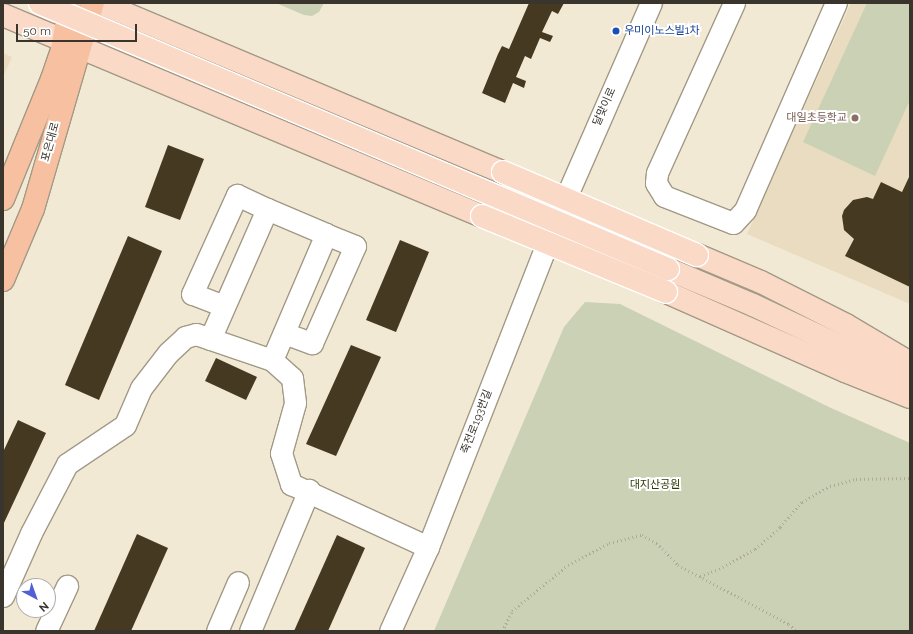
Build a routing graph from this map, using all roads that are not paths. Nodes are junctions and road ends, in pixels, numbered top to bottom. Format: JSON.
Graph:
{"nodes":[{"id":1,"x":40,"y":3,"type":"edge"},
{"id":2,"x":70,"y":3,"type":"edge"},
{"id":3,"x":93,"y":3,"type":"edge"},
{"id":4,"x":100,"y":3,"type":"edge"},
{"id":5,"x":651,"y":3,"type":"edge"},
{"id":6,"x":734,"y":3,"type":"edge"},
{"id":7,"x":836,"y":3,"type":"edge"},
{"id":8,"x":3,"y":15,"type":"edge"},
{"id":9,"x":72,"y":44,"type":"junction"},
{"id":10,"x":3,"y":199,"type":"edge"},
{"id":11,"x":267,"y":209,"type":"junction"},
{"id":12,"x":560,"y":211,"type":"joint"},
{"id":13,"x":326,"y":234,"type":"junction"},
{"id":14,"x":3,"y":280,"type":"edge"},
{"id":15,"x":224,"y":306,"type":"junction"},
{"id":16,"x":284,"y":333,"type":"junction"},
{"id":17,"x":210,"y":339,"type":"junction"},
{"id":18,"x":272,"y":360,"type":"junction"},
{"id":19,"x":910,"y":363,"type":"edge"},
{"id":20,"x":910,"y":379,"type":"edge"},
{"id":21,"x":910,"y":397,"type":"edge"},
{"id":22,"x":309,"y":490,"type":"junction"},
{"id":23,"x":428,"y":547,"type":"junction"},
{"id":24,"x":238,"y":582,"type":"dead end"},
{"id":25,"x":67,"y":586,"type":"dead end"},
{"id":26,"x":3,"y":596,"type":"edge"},
{"id":27,"x":46,"y":631,"type":"edge"},
{"id":28,"x":217,"y":631,"type":"edge"},
{"id":29,"x":250,"y":631,"type":"edge"},
{"id":30,"x":390,"y":631,"type":"edge"}],
"edges":[{"from":1,"to":20,"type":"main road","bridge":true},
{"from":2,"to":9,"type":"highway","name":"포은대로"},
{"from":3,"to":9,"type":"highway","name":"포은대로"},
{"from":4,"to":19,"type":"main road","bridge":true},
{"from":5,"to":12,"type":"street","name":"달맞이로"},
{"from":6,"to":7,"type":"street"},
{"from":8,"to":9,"type":"main road"},
{"from":9,"to":10,"type":"highway","name":"포은대로"},
{"from":9,"to":14,"type":"highway","name":"포은대로"},
{"from":9,"to":21,"type":"main road","bridge":true},
{"from":11,"to":13,"type":"street"},
{"from":11,"to":15,"type":"street"},
{"from":11,"to":15,"type":"street"},
{"from":12,"to":23,"type":"street","name":"죽전로193번길"},
{"from":13,"to":16,"type":"street"},
{"from":13,"to":16,"type":"street"},
{"from":15,"to":17,"type":"street"},
{"from":16,"to":18,"type":"street"},
{"from":17,"to":18,"type":"street"},
{"from":17,"to":26,"type":"street"},
{"from":18,"to":22,"type":"street"},
{"from":22,"to":23,"type":"street"},
{"from":22,"to":29,"type":"street"},
{"from":23,"to":30,"type":"street","name":"죽전로193번길"},
{"from":24,"to":28,"type":"street"},
{"from":25,"to":27,"type":"street"}]}
